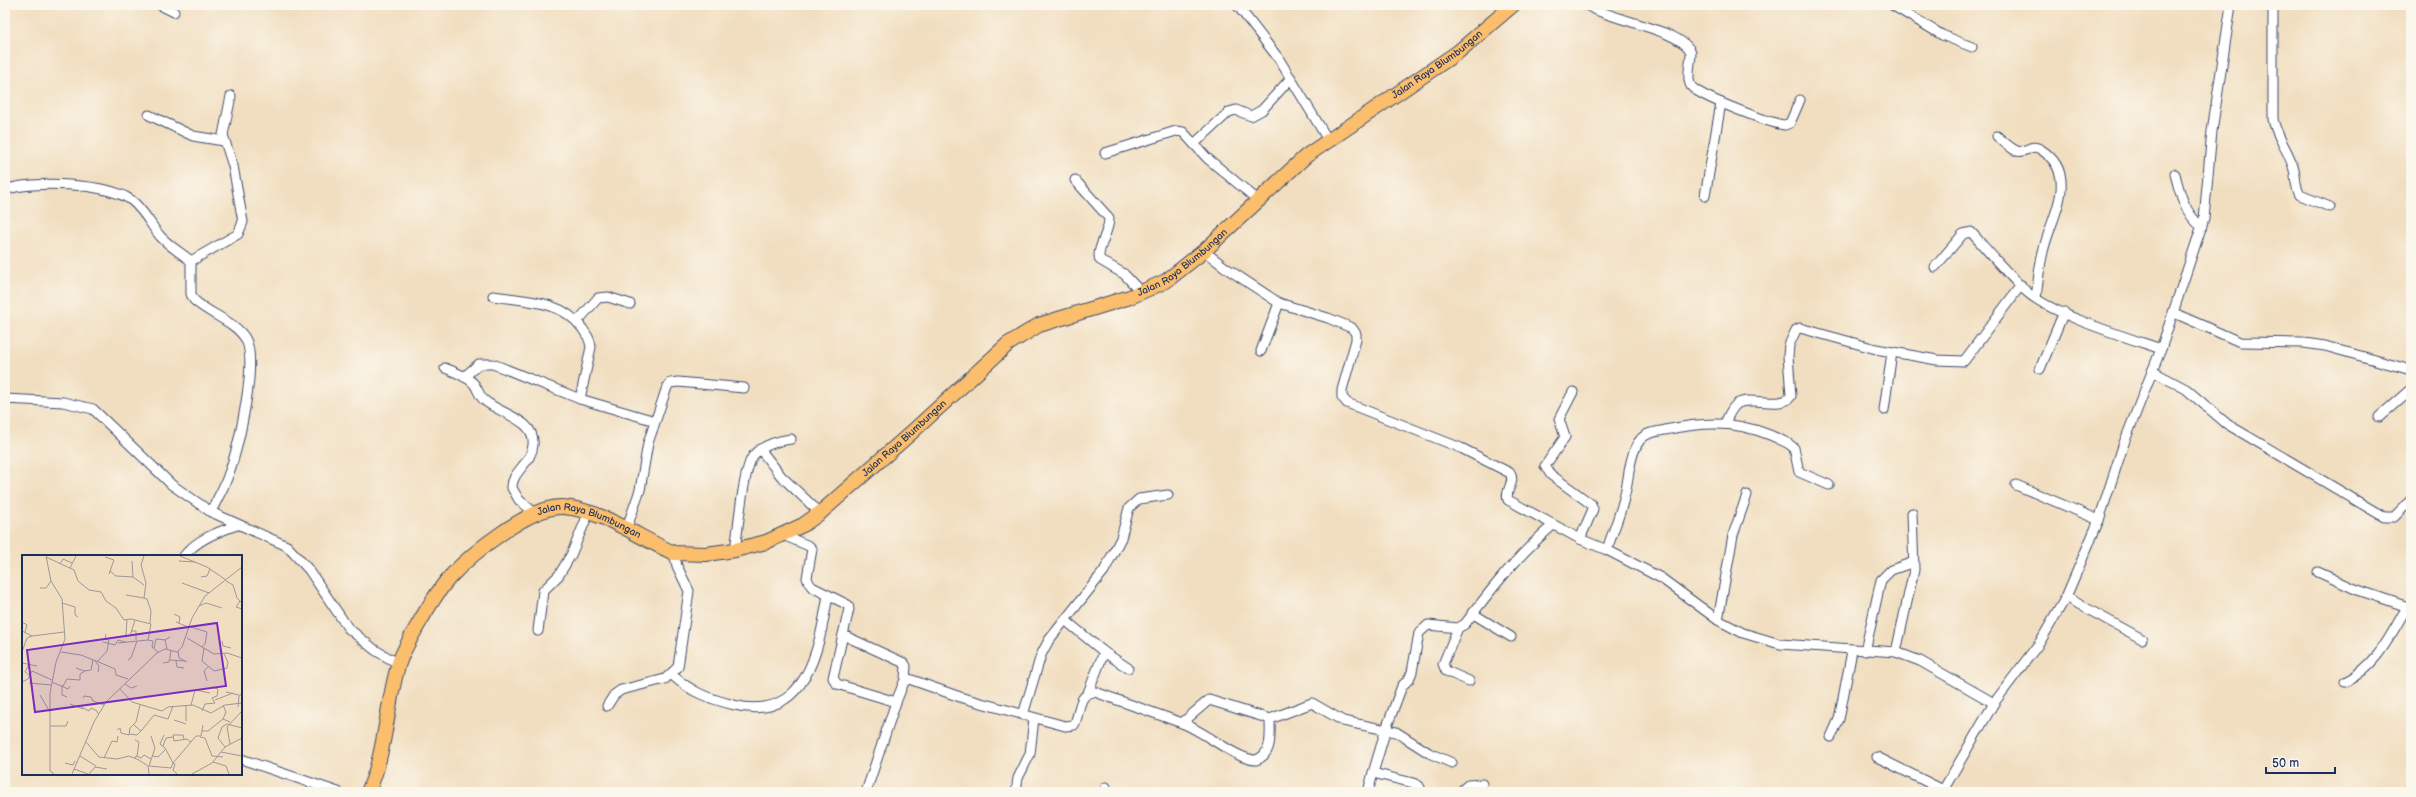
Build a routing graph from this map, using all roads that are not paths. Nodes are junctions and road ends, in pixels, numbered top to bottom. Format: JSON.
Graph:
{"nodes":[{"id":1,"x":160,"y":5,"type":"edge"},
{"id":2,"x":1237,"y":5,"type":"edge"},
{"id":3,"x":1513,"y":5,"type":"edge"},
{"id":4,"x":1587,"y":5,"type":"edge"},
{"id":5,"x":1892,"y":5,"type":"edge"},
{"id":6,"x":2231,"y":5,"type":"edge"},
{"id":7,"x":2269,"y":5,"type":"edge"},
{"id":8,"x":174,"y":12,"type":"dead end"},
{"id":9,"x":1972,"y":47,"type":"dead end"},
{"id":10,"x":1291,"y":78,"type":"junction"},
{"id":11,"x":230,"y":96,"type":"dead end"},
{"id":12,"x":1800,"y":100,"type":"dead end"},
{"id":13,"x":1721,"y":103,"type":"junction"},
{"id":14,"x":149,"y":115,"type":"dead end"},
{"id":15,"x":1997,"y":136,"type":"dead end"},
{"id":16,"x":1328,"y":140,"type":"junction"},
{"id":17,"x":224,"y":141,"type":"junction"},
{"id":18,"x":1194,"y":144,"type":"junction"},
{"id":19,"x":1106,"y":153,"type":"dead end"},
{"id":20,"x":2175,"y":174,"type":"dead end"},
{"id":21,"x":1075,"y":180,"type":"dead end"},
{"id":22,"x":5,"y":190,"type":"edge"},
{"id":23,"x":1705,"y":196,"type":"dead end"},
{"id":24,"x":1258,"y":200,"type":"junction"},
{"id":25,"x":2330,"y":207,"type":"dead end"},
{"id":26,"x":2202,"y":227,"type":"junction"},
{"id":27,"x":1204,"y":251,"type":"junction"},
{"id":28,"x":191,"y":261,"type":"junction"},
{"id":29,"x":1935,"y":267,"type":"dead end"},
{"id":30,"x":2021,"y":285,"type":"junction"},
{"id":31,"x":1141,"y":292,"type":"junction"},
{"id":32,"x":493,"y":296,"type":"dead end"},
{"id":33,"x":2036,"y":298,"type":"junction"},
{"id":34,"x":1279,"y":303,"type":"junction"},
{"id":35,"x":630,"y":304,"type":"dead end"},
{"id":36,"x":2064,"y":312,"type":"junction"},
{"id":37,"x":2172,"y":312,"type":"junction"},
{"id":38,"x":577,"y":322,"type":"junction"},
{"id":39,"x":2161,"y":350,"type":"junction"},
{"id":40,"x":1261,"y":351,"type":"dead end"},
{"id":41,"x":1892,"y":352,"type":"junction"},
{"id":42,"x":445,"y":368,"type":"dead end"},
{"id":43,"x":2040,"y":369,"type":"dead end"},
{"id":44,"x":2411,"y":370,"type":"edge"},
{"id":45,"x":2152,"y":372,"type":"junction"},
{"id":46,"x":464,"y":377,"type":"junction"},
{"id":47,"x":744,"y":388,"type":"dead end"},
{"id":48,"x":2411,"y":389,"type":"edge"},
{"id":49,"x":1573,"y":392,"type":"dead end"},
{"id":50,"x":5,"y":399,"type":"edge"},
{"id":51,"x":580,"y":399,"type":"junction"},
{"id":52,"x":1884,"y":410,"type":"dead end"},
{"id":53,"x":2380,"y":417,"type":"dead end"},
{"id":54,"x":655,"y":421,"type":"junction"},
{"id":55,"x":1725,"y":423,"type":"junction"},
{"id":56,"x":791,"y":439,"type":"dead end"},
{"id":57,"x":760,"y":449,"type":"junction"},
{"id":58,"x":1829,"y":485,"type":"dead end"},
{"id":59,"x":2016,"y":485,"type":"dead end"},
{"id":60,"x":1168,"y":495,"type":"dead end"},
{"id":61,"x":1747,"y":495,"type":"dead end"},
{"id":62,"x":2411,"y":500,"type":"edge"},
{"id":63,"x":211,"y":512,"type":"junction"},
{"id":64,"x":589,"y":512,"type":"junction"},
{"id":65,"x":820,"y":513,"type":"junction"},
{"id":66,"x":1912,"y":513,"type":"dead end"},
{"id":67,"x":536,"y":514,"type":"junction"},
{"id":68,"x":2099,"y":520,"type":"junction"},
{"id":69,"x":237,"y":525,"type":"junction"},
{"id":70,"x":1553,"y":525,"type":"junction"},
{"id":71,"x":626,"y":530,"type":"junction"},
{"id":72,"x":783,"y":535,"type":"junction"},
{"id":73,"x":1580,"y":539,"type":"junction"},
{"id":74,"x":735,"y":550,"type":"junction"},
{"id":75,"x":1606,"y":550,"type":"junction"},
{"id":76,"x":674,"y":553,"type":"junction"},
{"id":77,"x":185,"y":555,"type":"edge"},
{"id":78,"x":1914,"y":562,"type":"junction"},
{"id":79,"x":2318,"y":572,"type":"dead end"},
{"id":80,"x":828,"y":594,"type":"junction"},
{"id":81,"x":2066,"y":597,"type":"junction"},
{"id":82,"x":2409,"y":608,"type":"edge"},
{"id":83,"x":1472,"y":613,"type":"junction"},
{"id":84,"x":1065,"y":620,"type":"junction"},
{"id":85,"x":1718,"y":620,"type":"junction"},
{"id":86,"x":1458,"y":628,"type":"junction"},
{"id":87,"x":538,"y":632,"type":"dead end"},
{"id":88,"x":843,"y":634,"type":"junction"},
{"id":89,"x":1511,"y":638,"type":"dead end"},
{"id":90,"x":2142,"y":639,"type":"dead end"},
{"id":91,"x":1852,"y":651,"type":"junction"},
{"id":92,"x":1866,"y":651,"type":"junction"},
{"id":93,"x":1104,"y":652,"type":"junction"},
{"id":94,"x":1896,"y":652,"type":"junction"},
{"id":95,"x":399,"y":664,"type":"junction"},
{"id":96,"x":1128,"y":668,"type":"dead end"},
{"id":97,"x":672,"y":675,"type":"junction"},
{"id":98,"x":905,"y":679,"type":"junction"},
{"id":99,"x":1468,"y":681,"type":"dead end"},
{"id":100,"x":2346,"y":682,"type":"dead end"},
{"id":101,"x":1088,"y":693,"type":"junction"},
{"id":102,"x":896,"y":702,"type":"junction"},
{"id":103,"x":1994,"y":704,"type":"junction"},
{"id":104,"x":607,"y":706,"type":"dead end"},
{"id":105,"x":1023,"y":715,"type":"junction"},
{"id":106,"x":1034,"y":718,"type":"junction"},
{"id":107,"x":1270,"y":719,"type":"junction"},
{"id":108,"x":1182,"y":724,"type":"junction"},
{"id":109,"x":1386,"y":729,"type":"junction"},
{"id":110,"x":1832,"y":737,"type":"dead end"},
{"id":111,"x":1877,"y":757,"type":"dead end"},
{"id":112,"x":242,"y":758,"type":"edge"},
{"id":113,"x":1452,"y":763,"type":"dead end"},
{"id":114,"x":1373,"y":773,"type":"junction"},
{"id":115,"x":1482,"y":784,"type":"dead end"},
{"id":116,"x":1942,"y":791,"type":"edge"},
{"id":117,"x":338,"y":792,"type":"edge"},
{"id":118,"x":370,"y":792,"type":"edge"},
{"id":119,"x":866,"y":792,"type":"edge"},
{"id":120,"x":1016,"y":792,"type":"edge"},
{"id":121,"x":1368,"y":792,"type":"edge"},
{"id":122,"x":1422,"y":792,"type":"edge"},
{"id":123,"x":1460,"y":792,"type":"edge"}],
"edges":[{"from":1,"to":8,"type":"street"},
{"from":2,"to":10,"type":"street"},
{"from":3,"to":16,"type":"main road","name":"Jalan Raya Blumbungan"},
{"from":4,"to":13,"type":"street"},
{"from":5,"to":9,"type":"street"},
{"from":6,"to":26,"type":"street"},
{"from":7,"to":25,"type":"street"},
{"from":10,"to":16,"type":"street"},
{"from":10,"to":18,"type":"street"},
{"from":11,"to":17,"type":"street"},
{"from":12,"to":13,"type":"street"},
{"from":13,"to":23,"type":"street"},
{"from":14,"to":17,"type":"street"},
{"from":15,"to":33,"type":"street"},
{"from":16,"to":24,"type":"main road","name":"Jalan Raya Blumbungan"},
{"from":17,"to":28,"type":"street"},
{"from":18,"to":19,"type":"street"},
{"from":18,"to":24,"type":"street"},
{"from":20,"to":26,"type":"street"},
{"from":21,"to":31,"type":"street"},
{"from":22,"to":28,"type":"street"},
{"from":24,"to":27,"type":"main road","name":"Jalan Raya Blumbungan"},
{"from":26,"to":37,"type":"street"},
{"from":27,"to":31,"type":"main road","name":"Jalan Raya Blumbungan"},
{"from":27,"to":34,"type":"street"},
{"from":28,"to":63,"type":"street"},
{"from":29,"to":30,"type":"street"},
{"from":30,"to":33,"type":"street"},
{"from":30,"to":41,"type":"street"},
{"from":31,"to":65,"type":"main road","name":"Jalan Raya Blumbungan"},
{"from":32,"to":38,"type":"street"},
{"from":33,"to":36,"type":"street"},
{"from":34,"to":40,"type":"street"},
{"from":34,"to":70,"type":"street"},
{"from":35,"to":38,"type":"street"},
{"from":36,"to":39,"type":"street"},
{"from":36,"to":43,"type":"street"},
{"from":37,"to":39,"type":"street"},
{"from":37,"to":44,"type":"street"},
{"from":38,"to":51,"type":"street"},
{"from":39,"to":45,"type":"street"},
{"from":41,"to":52,"type":"street"},
{"from":41,"to":55,"type":"street"},
{"from":42,"to":46,"type":"street"},
{"from":45,"to":62,"type":"street"},
{"from":45,"to":68,"type":"street"},
{"from":46,"to":51,"type":"street"},
{"from":46,"to":67,"type":"street"},
{"from":47,"to":54,"type":"street"},
{"from":48,"to":53,"type":"street"},
{"from":49,"to":73,"type":"street"},
{"from":50,"to":63,"type":"street"},
{"from":51,"to":54,"type":"street"},
{"from":54,"to":71,"type":"street"},
{"from":55,"to":58,"type":"street"},
{"from":55,"to":75,"type":"street"},
{"from":56,"to":57,"type":"street"},
{"from":57,"to":65,"type":"street"},
{"from":57,"to":74,"type":"street"},
{"from":59,"to":68,"type":"street"},
{"from":60,"to":84,"type":"street"},
{"from":61,"to":85,"type":"street"},
{"from":63,"to":69,"type":"street"},
{"from":64,"to":67,"type":"main road","name":"Jalan Raya Blumbungan"},
{"from":64,"to":71,"type":"main road","name":"Jalan Raya Blumbungan"},
{"from":64,"to":87,"type":"street"},
{"from":65,"to":72,"type":"main road","name":"Jalan Raya Blumbungan"},
{"from":66,"to":78,"type":"street"},
{"from":67,"to":95,"type":"main road","name":"Jalan Raya Blumbungan"},
{"from":68,"to":81,"type":"street"},
{"from":69,"to":77,"type":"street"},
{"from":69,"to":95,"type":"street"},
{"from":70,"to":73,"type":"street"},
{"from":70,"to":83,"type":"street"},
{"from":71,"to":76,"type":"main road","name":"Jalan Raya Blumbungan"},
{"from":72,"to":74,"type":"main road","name":"Jalan Raya Blumbungan"},
{"from":72,"to":80,"type":"street"},
{"from":73,"to":75,"type":"street"},
{"from":74,"to":76,"type":"main road","name":"Jalan Raya Blumbungan"},
{"from":75,"to":85,"type":"street"},
{"from":76,"to":97,"type":"street"},
{"from":78,"to":92,"type":"street"},
{"from":78,"to":94,"type":"street"},
{"from":79,"to":82,"type":"street"},
{"from":80,"to":88,"type":"street"},
{"from":80,"to":97,"type":"street"},
{"from":81,"to":90,"type":"street"},
{"from":81,"to":103,"type":"street"},
{"from":82,"to":100,"type":"street"},
{"from":83,"to":86,"type":"street"},
{"from":83,"to":89,"type":"street"},
{"from":84,"to":93,"type":"street"},
{"from":84,"to":105,"type":"street"},
{"from":85,"to":91,"type":"street"},
{"from":86,"to":99,"type":"street"},
{"from":86,"to":109,"type":"street"},
{"from":88,"to":98,"type":"street"},
{"from":88,"to":102,"type":"street"},
{"from":91,"to":92,"type":"street"},
{"from":91,"to":110,"type":"street"},
{"from":92,"to":94,"type":"street"},
{"from":93,"to":96,"type":"street"},
{"from":93,"to":101,"type":"street"},
{"from":94,"to":103,"type":"street"},
{"from":95,"to":118,"type":"main road","name":"Jalan Raya Blumbungan"},
{"from":97,"to":104,"type":"street"},
{"from":98,"to":102,"type":"street"},
{"from":98,"to":105,"type":"street"},
{"from":101,"to":106,"type":"street"},
{"from":101,"to":108,"type":"street"},
{"from":102,"to":119,"type":"street"},
{"from":103,"to":116,"type":"street"},
{"from":105,"to":106,"type":"street"},
{"from":106,"to":120,"type":"street"},
{"from":107,"to":108,"type":"street"},
{"from":107,"to":108,"type":"street"},
{"from":107,"to":109,"type":"street"},
{"from":109,"to":113,"type":"street"},
{"from":109,"to":114,"type":"street"},
{"from":111,"to":116,"type":"street"},
{"from":112,"to":117,"type":"street"},
{"from":114,"to":121,"type":"street"},
{"from":114,"to":122,"type":"street"},
{"from":115,"to":123,"type":"street"}]}
